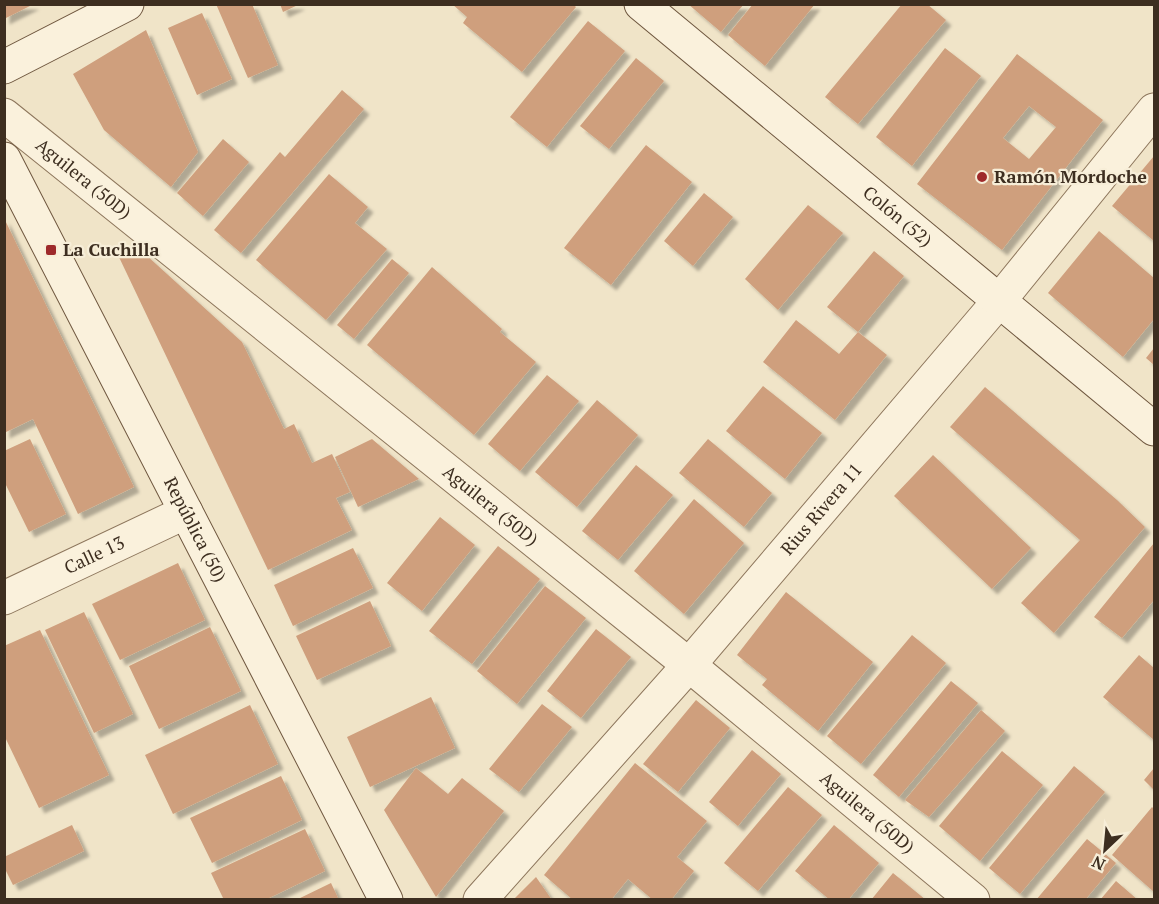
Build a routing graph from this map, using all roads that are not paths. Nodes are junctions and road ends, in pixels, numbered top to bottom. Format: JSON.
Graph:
{"nodes":[{"id":1,"x":127,"y":4,"type":"edge"},
{"id":2,"x":641,"y":4,"type":"edge"},
{"id":3,"x":4,"y":67,"type":"edge"},
{"id":4,"x":1155,"y":110,"type":"edge"},
{"id":5,"x":4,"y":115,"type":"edge"},
{"id":6,"x":4,"y":159,"type":"edge"},
{"id":7,"x":999,"y":300,"type":"junction"},
{"id":8,"x":1155,"y":429,"type":"edge"},
{"id":9,"x":186,"y":512,"type":"junction"},
{"id":10,"x":4,"y":598,"type":"edge"},
{"id":11,"x":690,"y":665,"type":"junction"},
{"id":12,"x":386,"y":900,"type":"edge"},
{"id":13,"x":480,"y":900,"type":"edge"},
{"id":14,"x":973,"y":900,"type":"edge"}],
"edges":[{"from":1,"to":3,"type":"street"},
{"from":2,"to":7,"type":"street","name":"Colón (52)"},
{"from":4,"to":7,"type":"street","name":"Rius Rivera 11"},
{"from":5,"to":11,"type":"street","name":"Aguilera (50D)"},
{"from":6,"to":9,"type":"street","name":"República (50)"},
{"from":7,"to":8,"type":"street","name":"Colón (52)"},
{"from":7,"to":11,"type":"street","name":"Rius Rivera 11"},
{"from":9,"to":10,"type":"street","name":"Calle 13"},
{"from":9,"to":12,"type":"street","name":"República (50)"},
{"from":11,"to":13,"type":"street","name":"Rius Rivera 11"},
{"from":11,"to":14,"type":"street","name":"Aguilera (50D)"}]}
